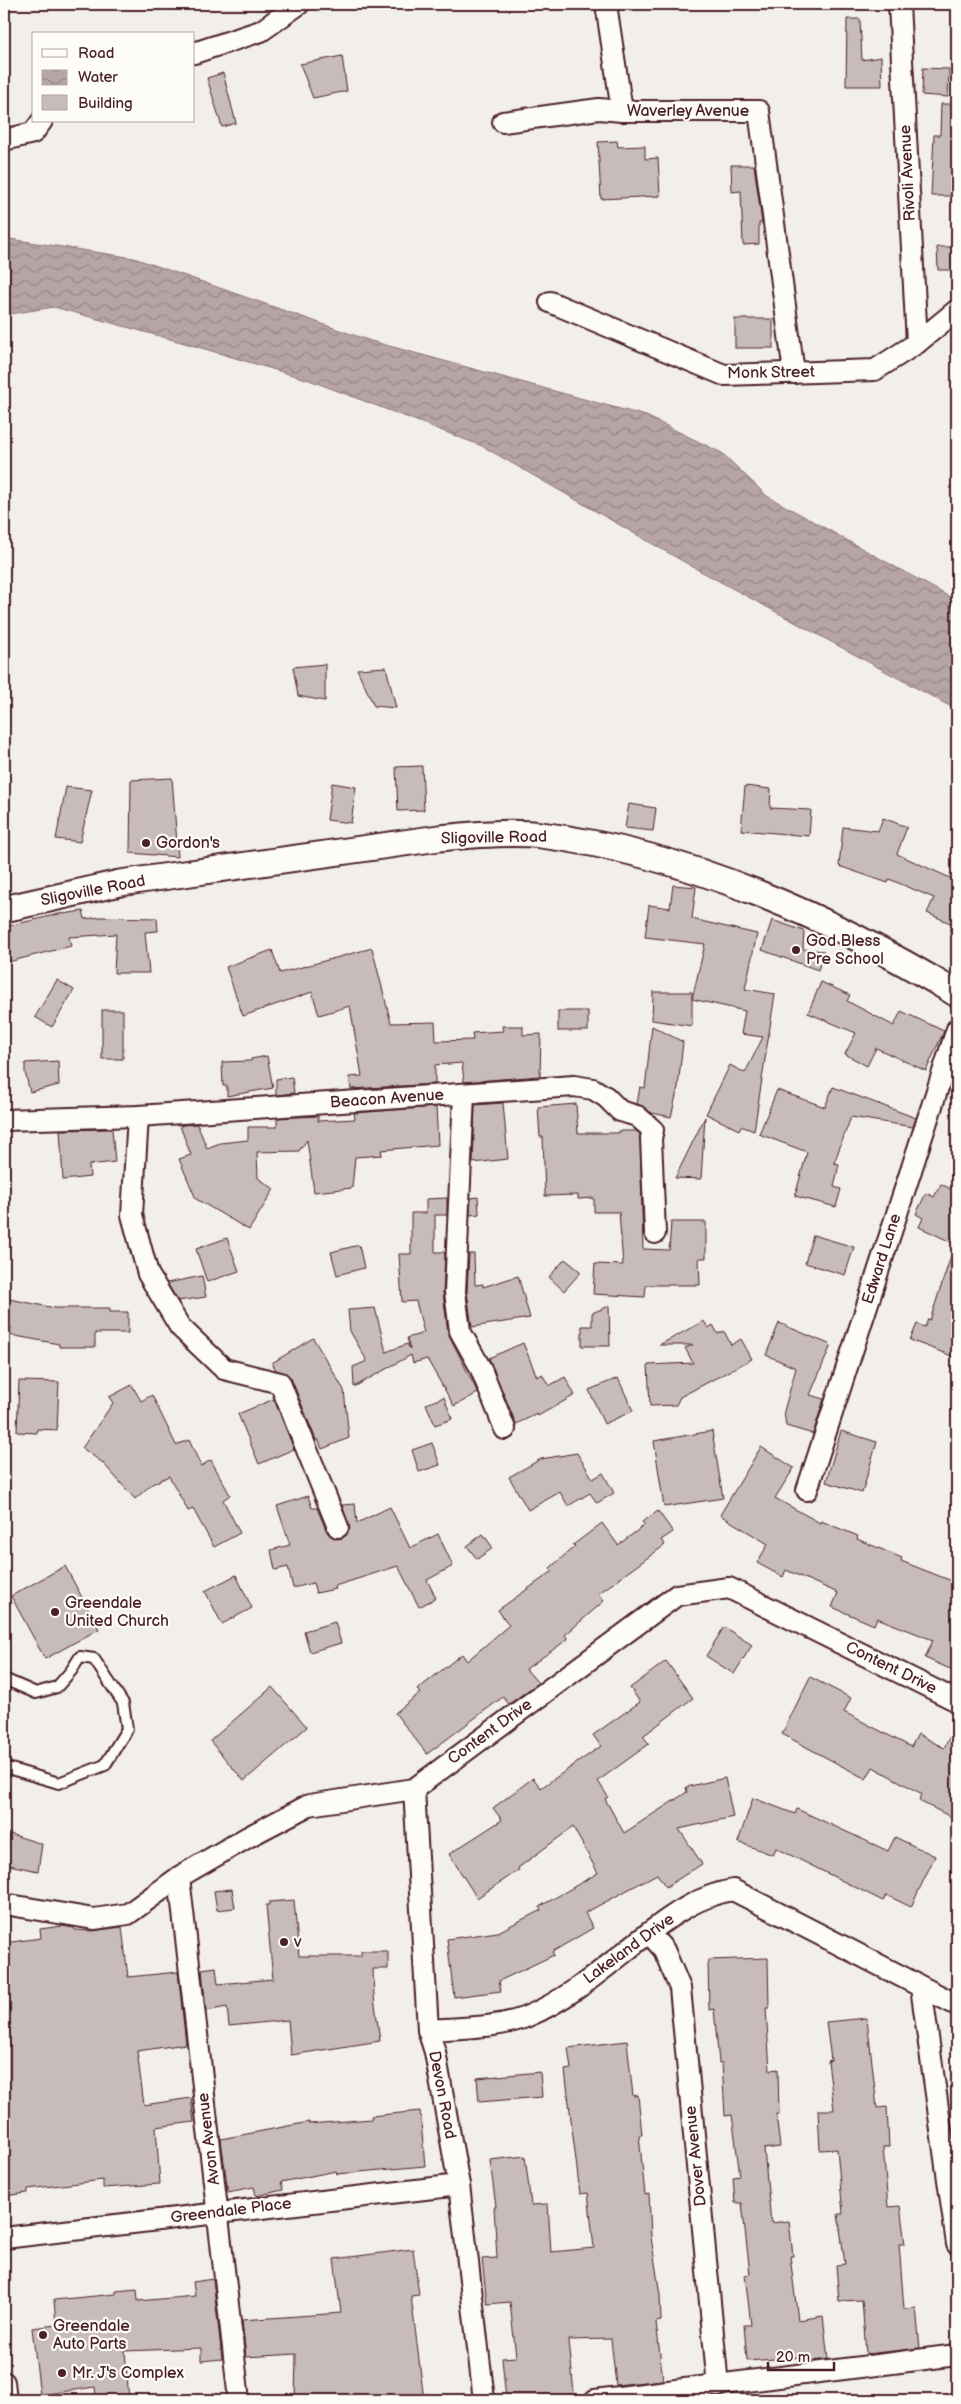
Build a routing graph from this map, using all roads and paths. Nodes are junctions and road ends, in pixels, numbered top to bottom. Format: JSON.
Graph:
{"nodes":[{"id":1,"x":300,"y":4,"type":"edge"},
{"id":2,"x":606,"y":4,"type":"edge"},
{"id":3,"x":899,"y":4,"type":"edge"},
{"id":4,"x":195,"y":53,"type":"edge"},
{"id":5,"x":622,"y":111,"type":"junction"},
{"id":6,"x":41,"y":122,"type":"edge"},
{"id":7,"x":503,"y":122,"type":"dead end"},
{"id":8,"x":4,"y":140,"type":"edge"},
{"id":9,"x":550,"y":302,"type":"dead end"},
{"id":10,"x":957,"y":310,"type":"edge"},
{"id":11,"x":916,"y":343,"type":"junction"},
{"id":12,"x":794,"y":373,"type":"junction"},
{"id":13,"x":4,"y":909,"type":"edge"},
{"id":14,"x":957,"y":994,"type":"edge"},
{"id":15,"x":957,"y":1029,"type":"edge"},
{"id":16,"x":464,"y":1094,"type":"junction"},
{"id":17,"x":138,"y":1116,"type":"junction"},
{"id":18,"x":4,"y":1120,"type":"edge"},
{"id":19,"x":655,"y":1233,"type":"dead end"},
{"id":20,"x":505,"y":1429,"type":"dead end"},
{"id":21,"x":807,"y":1490,"type":"dead end"},
{"id":22,"x":338,"y":1527,"type":"dead end"},
{"id":23,"x":4,"y":1679,"type":"edge"},
{"id":24,"x":957,"y":1701,"type":"edge"},
{"id":25,"x":4,"y":1767,"type":"edge"},
{"id":26,"x":414,"y":1789,"type":"junction"},
{"id":27,"x":179,"y":1877,"type":"junction"},
{"id":28,"x":4,"y":1904,"type":"edge"},
{"id":29,"x":649,"y":1933,"type":"junction"},
{"id":30,"x":921,"y":1987,"type":"junction"},
{"id":31,"x":957,"y":2005,"type":"edge"},
{"id":32,"x":428,"y":2030,"type":"junction"},
{"id":33,"x":459,"y":2185,"type":"junction"},
{"id":34,"x":217,"y":2213,"type":"junction"},
{"id":35,"x":4,"y":2238,"type":"edge"},
{"id":36,"x":957,"y":2244,"type":"edge"},
{"id":37,"x":957,"y":2355,"type":"edge"},
{"id":38,"x":4,"y":2382,"type":"edge"},
{"id":39,"x":718,"y":2386,"type":"junction"},
{"id":40,"x":6,"y":2400,"type":"edge"},
{"id":41,"x":239,"y":2400,"type":"edge"},
{"id":42,"x":484,"y":2400,"type":"edge"},
{"id":43,"x":595,"y":2400,"type":"edge"}],
"edges":[{"from":1,"to":4,"type":"street"},
{"from":2,"to":5,"type":"street"},
{"from":3,"to":11,"type":"street","name":"Rivoli Avenue"},
{"from":5,"to":7,"type":"street","name":"Waverley Avenue"},
{"from":5,"to":12,"type":"street","name":"Waverley Avenue"},
{"from":6,"to":8,"type":"street"},
{"from":9,"to":12,"type":"street","name":"Monk Street"},
{"from":10,"to":11,"type":"street","name":"Monk Street"},
{"from":11,"to":12,"type":"street","name":"Monk Street"},
{"from":13,"to":14,"type":"street","name":"Sligoville Road"},
{"from":15,"to":21,"type":"street","name":"Edward Lane"},
{"from":16,"to":17,"type":"street","name":"Beacon Avenue"},
{"from":16,"to":19,"type":"street","name":"Beacon Avenue"},
{"from":16,"to":20,"type":"street"},
{"from":17,"to":18,"type":"street","name":"Beacon Avenue"},
{"from":17,"to":22,"type":"street"},
{"from":23,"to":25,"type":"lane"},
{"from":24,"to":26,"type":"street","name":"Content Drive"},
{"from":26,"to":27,"type":"street","name":"Content Drive"},
{"from":26,"to":32,"type":"street","name":"Devon Road"},
{"from":27,"to":28,"type":"street","name":"Content Drive"},
{"from":27,"to":34,"type":"street","name":"Avon Avenue"},
{"from":29,"to":30,"type":"street","name":"Lakeland Drive"},
{"from":29,"to":32,"type":"street","name":"Lakeland Drive"},
{"from":29,"to":39,"type":"street","name":"Dover Avenue"},
{"from":30,"to":31,"type":"street","name":"Lakeland Drive"},
{"from":30,"to":36,"type":"street"},
{"from":32,"to":33,"type":"street","name":"Devon Road"},
{"from":33,"to":34,"type":"street","name":"Greendale Place"},
{"from":33,"to":42,"type":"street","name":"Devon Road"},
{"from":34,"to":35,"type":"street","name":"Greendale Place"},
{"from":34,"to":41,"type":"street","name":"Avon Avenue"},
{"from":37,"to":39,"type":"street"},
{"from":38,"to":40,"type":"street"},
{"from":39,"to":43,"type":"street"}]}
